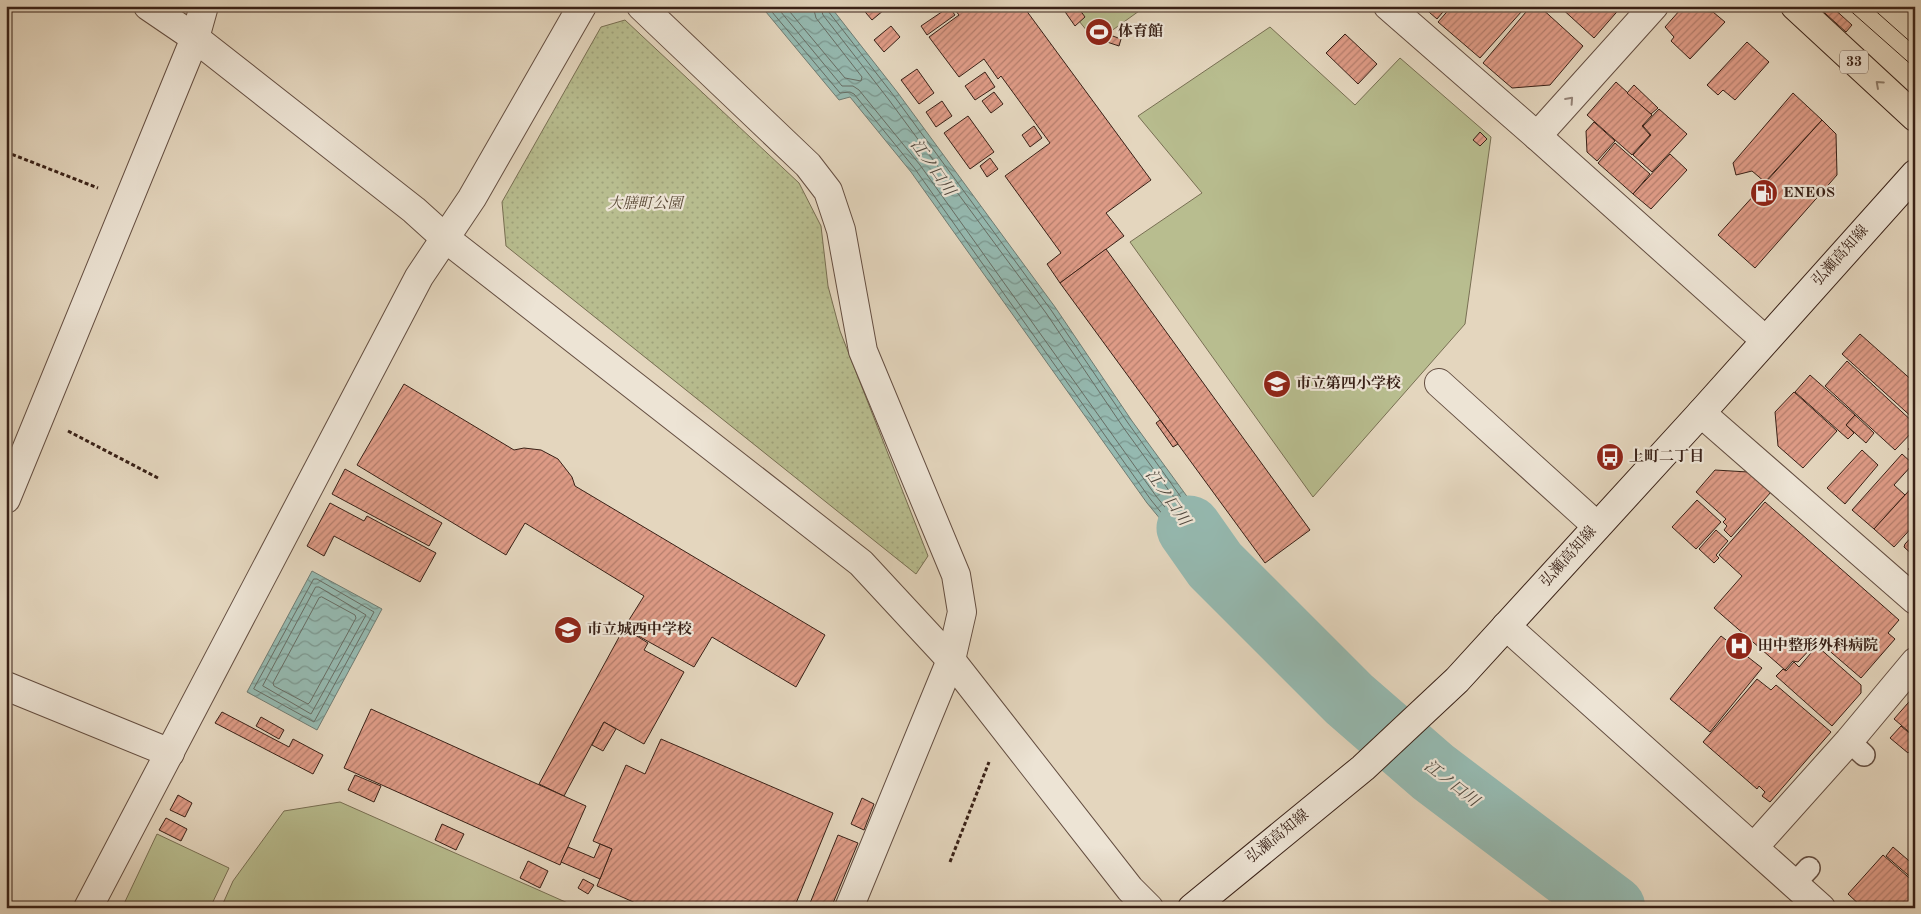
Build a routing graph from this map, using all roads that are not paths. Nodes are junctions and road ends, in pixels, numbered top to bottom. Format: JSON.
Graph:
{"nodes":[{"id":1,"x":148,"y":6,"type":"edge"},
{"id":2,"x":204,"y":6,"type":"edge"},
{"id":3,"x":582,"y":6,"type":"edge"},
{"id":4,"x":1388,"y":6,"type":"edge"},
{"id":5,"x":1654,"y":6,"type":"edge"},
{"id":6,"x":1795,"y":6,"type":"edge"},
{"id":7,"x":648,"y":8,"type":"edge"},
{"id":8,"x":195,"y":38,"type":"junction"},
{"id":9,"x":1915,"y":117,"type":"edge"},
{"id":10,"x":1537,"y":136,"type":"junction"},
{"id":11,"x":1915,"y":174,"type":"edge"},
{"id":12,"x":445,"y":238,"type":"junction"},
{"id":13,"x":1765,"y":340,"type":"junction"},
{"id":14,"x":1439,"y":383,"type":"dead end"},
{"id":15,"x":1701,"y":413,"type":"junction"},
{"id":16,"x":14,"y":460,"type":"edge"},
{"id":17,"x":6,"y":499,"type":"edge"},
{"id":18,"x":1597,"y":526,"type":"junction"},
{"id":19,"x":1915,"y":600,"type":"edge"},
{"id":20,"x":1506,"y":626,"type":"junction"},
{"id":21,"x":951,"y":660,"type":"junction"},
{"id":22,"x":1915,"y":662,"type":"edge"},
{"id":23,"x":6,"y":686,"type":"edge"},
{"id":24,"x":170,"y":753,"type":"junction"},
{"id":25,"x":1754,"y":847,"type":"junction"},
{"id":26,"x":88,"y":908,"type":"edge"},
{"id":27,"x":848,"y":908,"type":"edge"},
{"id":28,"x":1149,"y":908,"type":"edge"},
{"id":29,"x":1192,"y":908,"type":"edge"},
{"id":30,"x":1821,"y":908,"type":"edge"}],
"edges":[{"from":1,"to":8,"type":"street"},
{"from":2,"to":8,"type":"street"},
{"from":3,"to":12,"type":"street"},
{"from":4,"to":10,"type":"street"},
{"from":10,"to":5,"type":"street","one_way":true},
{"from":9,"to":6,"type":"highway","number":"33","one_way":true},
{"from":7,"to":21,"type":"street"},
{"from":8,"to":12,"type":"street"},
{"from":8,"to":16,"type":"street"},
{"from":10,"to":13,"type":"street"},
{"from":11,"to":13,"type":"street","name":"弘瀬高知線"},
{"from":12,"to":21,"type":"street"},
{"from":12,"to":24,"type":"street"},
{"from":13,"to":15,"type":"street","name":"弘瀬高知線"},
{"from":14,"to":18,"type":"street"},
{"from":15,"to":18,"type":"street","name":"弘瀬高知線"},
{"from":15,"to":19,"type":"street"},
{"from":16,"to":17,"type":"street"},
{"from":18,"to":20,"type":"street","name":"弘瀬高知線"},
{"from":20,"to":25,"type":"street"},
{"from":20,"to":29,"type":"street","name":"弘瀬高知線"},
{"from":21,"to":27,"type":"street"},
{"from":21,"to":28,"type":"street"},
{"from":22,"to":25,"type":"street"},
{"from":23,"to":24,"type":"street"},
{"from":24,"to":26,"type":"street"},
{"from":25,"to":30,"type":"street"}]}
